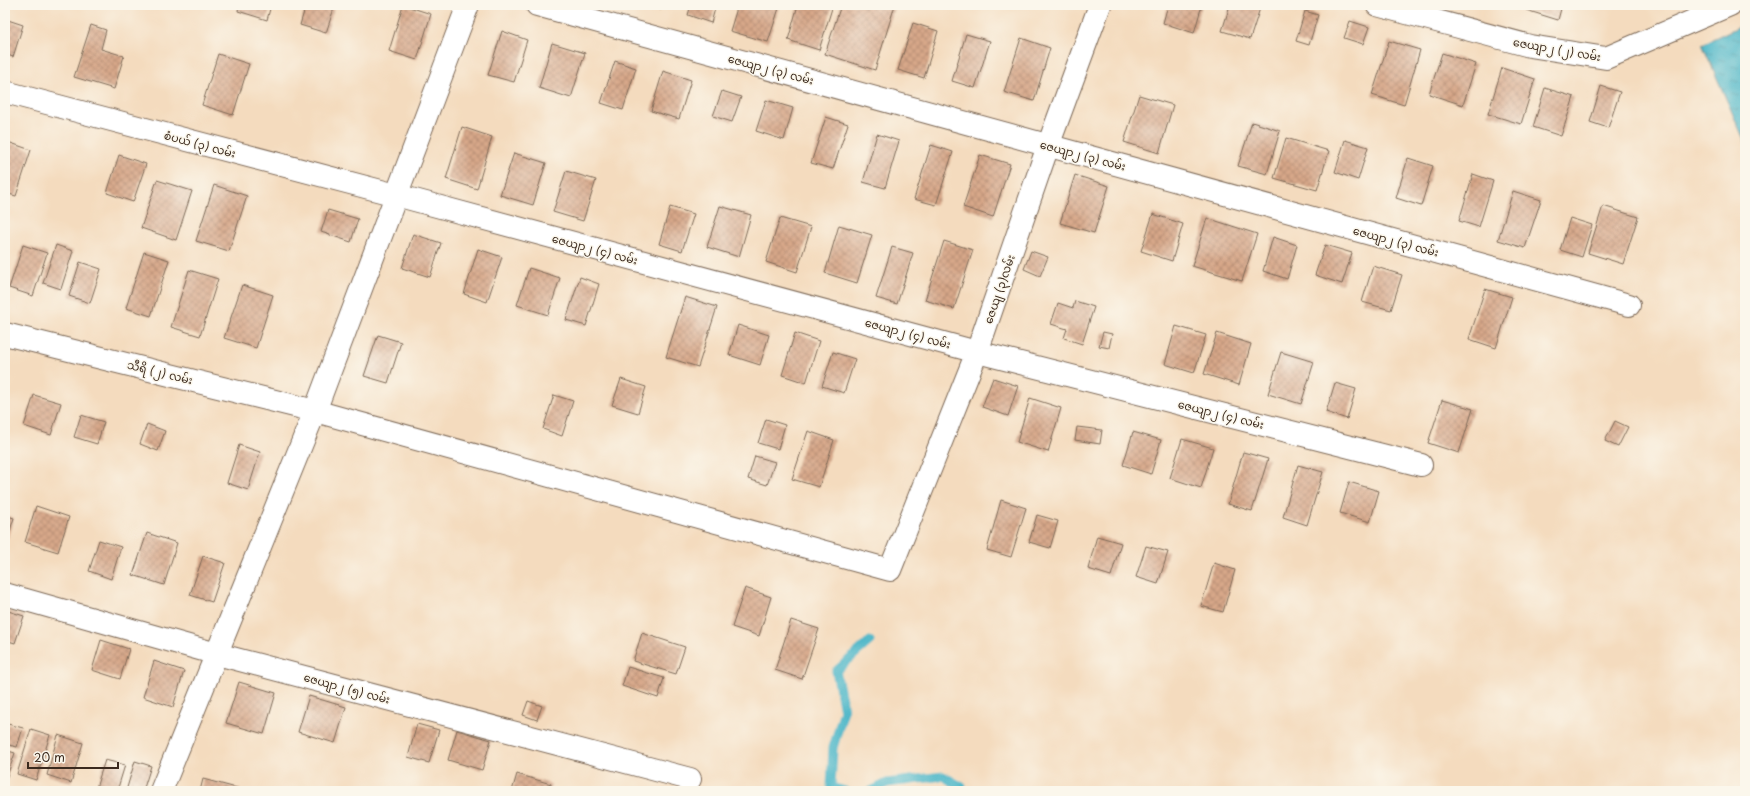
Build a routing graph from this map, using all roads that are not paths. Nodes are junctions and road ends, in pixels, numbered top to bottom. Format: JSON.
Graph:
{"nodes":[{"id":1,"x":468,"y":5,"type":"edge"},
{"id":2,"x":537,"y":5,"type":"edge"},
{"id":3,"x":1100,"y":5,"type":"edge"},
{"id":4,"x":1377,"y":5,"type":"edge"},
{"id":5,"x":1730,"y":5,"type":"edge"},
{"id":6,"x":1735,"y":5,"type":"edge"},
{"id":7,"x":1745,"y":5,"type":"edge"},
{"id":8,"x":5,"y":92,"type":"edge"},
{"id":9,"x":1048,"y":146,"type":"junction"},
{"id":10,"x":396,"y":195,"type":"junction"},
{"id":11,"x":1629,"y":306,"type":"dead end"},
{"id":12,"x":5,"y":334,"type":"edge"},
{"id":13,"x":977,"y":352,"type":"junction"},
{"id":14,"x":315,"y":411,"type":"junction"},
{"id":15,"x":1421,"y":465,"type":"dead end"},
{"id":16,"x":890,"y":570,"type":"joint"},
{"id":17,"x":5,"y":594,"type":"edge"},
{"id":18,"x":217,"y":654,"type":"junction"},
{"id":19,"x":690,"y":779,"type":"dead end"},
{"id":20,"x":161,"y":791,"type":"edge"}],
"edges":[{"from":1,"to":10,"type":"street"},
{"from":2,"to":9,"type":"street","name":"ဇေယျာ၂ (၃) လမ်း"},
{"from":3,"to":9,"type":"street","name":"ဇေယျ (၃)လမ်း"},
{"from":4,"to":5,"type":"street","name":"ဇေယျာ၂ (၂) လမ်း"},
{"from":6,"to":7,"type":"street"},
{"from":8,"to":10,"type":"street","name":"စံပယ် (၃) လမ်း"},
{"from":9,"to":11,"type":"street","name":"ဇေယျာ၂ (၃) လမ်း"},
{"from":9,"to":13,"type":"street","name":"ဇေယျ (၃)လမ်း"},
{"from":10,"to":13,"type":"street","name":"ဇေယျာ၂ (၄) လမ်း"},
{"from":10,"to":14,"type":"street"},
{"from":12,"to":14,"type":"street","name":"သီရိ (၂) လမ်း"},
{"from":13,"to":15,"type":"street","name":"ဇေယျာ၂ (၄) လမ်း"},
{"from":13,"to":16,"type":"street","name":"ဇေယျ (၃)လမ်း"},
{"from":14,"to":16,"type":"street","name":"သီရိ (၂) လမ်း"},
{"from":14,"to":18,"type":"street"},
{"from":17,"to":18,"type":"street","name":"ဇေယျာ၂ (၅) လမ်း"},
{"from":18,"to":19,"type":"street","name":"ဇေယျာ၂ (၅) လမ်း"},
{"from":18,"to":20,"type":"street"}]}
